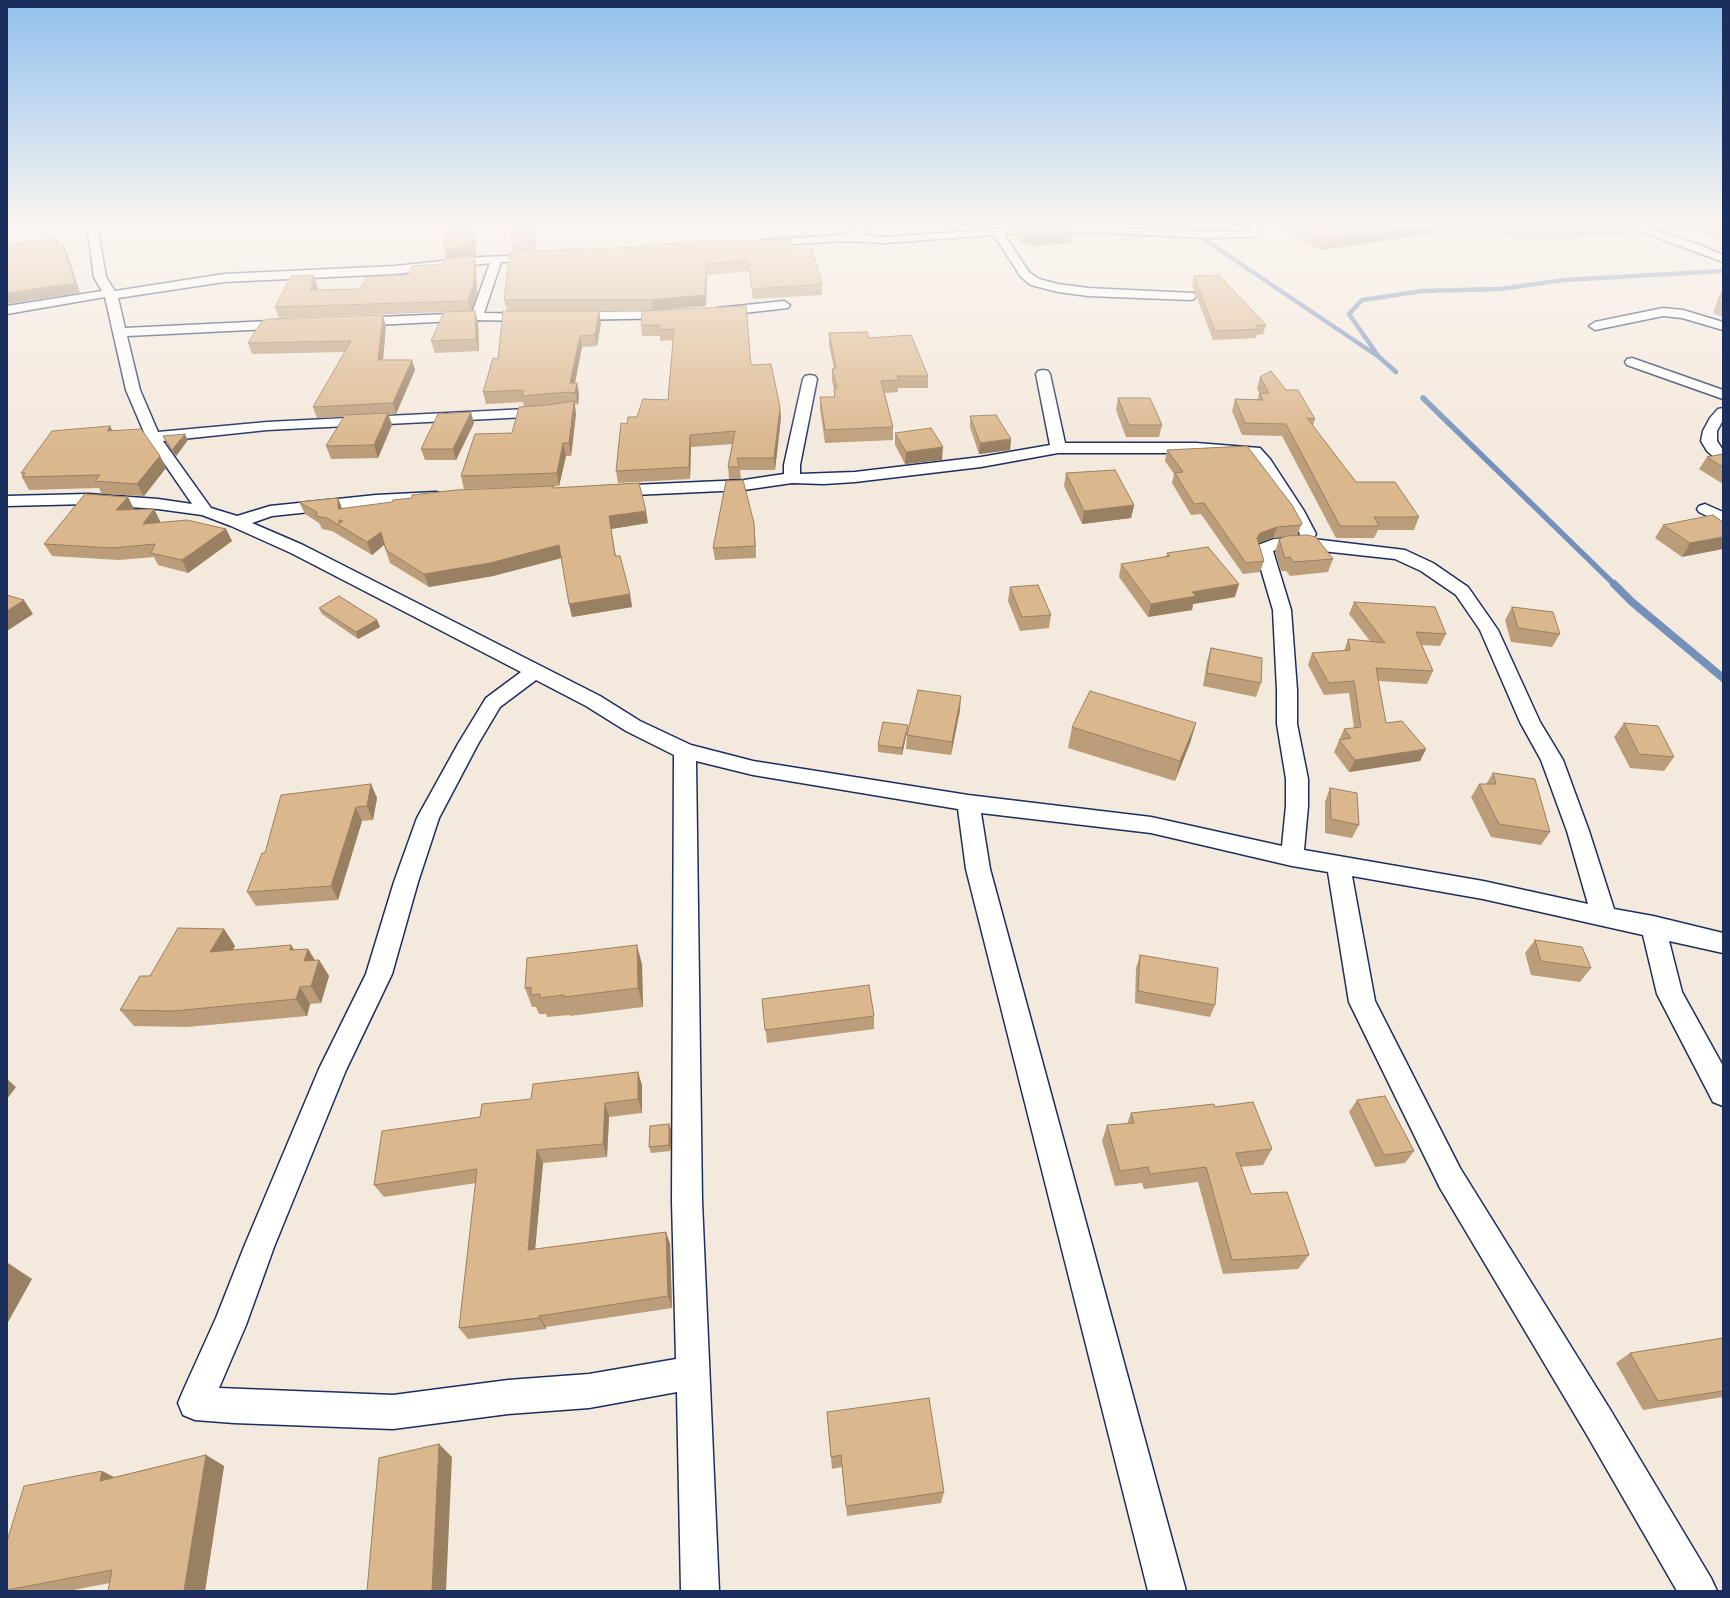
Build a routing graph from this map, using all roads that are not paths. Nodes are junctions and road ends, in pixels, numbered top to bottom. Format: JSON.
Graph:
{"nodes":[{"id":1,"x":75,"y":300,"type":"edge"},
{"id":2,"x":112,"y":300,"type":"edge"},
{"id":3,"x":482,"y":300,"type":"edge"},
{"id":4,"x":784,"y":305,"type":"dead end"},
{"id":5,"x":7,"y":310,"type":"edge"},
{"id":6,"x":704,"y":313,"type":"edge"},
{"id":7,"x":682,"y":314,"type":"edge"},
{"id":8,"x":562,"y":316,"type":"edge"},
{"id":9,"x":477,"y":317,"type":"junction"},
{"id":10,"x":541,"y":317,"type":"edge"},
{"id":11,"x":346,"y":323,"type":"edge"},
{"id":12,"x":306,"y":324,"type":"edge"},
{"id":13,"x":1594,"y":326,"type":"dead end"},
{"id":14,"x":1723,"y":326,"type":"edge"},
{"id":15,"x":120,"y":332,"type":"junction"},
{"id":16,"x":1632,"y":362,"type":"dead end"},
{"id":17,"x":1043,"y":374,"type":"dead end"},
{"id":18,"x":810,"y":379,"type":"dead end"},
{"id":19,"x":1723,"y":395,"type":"edge"},
{"id":20,"x":558,"y":411,"type":"edge"},
{"id":21,"x":1723,"y":412,"type":"edge"},
{"id":22,"x":152,"y":437,"type":"junction"},
{"id":23,"x":1058,"y":448,"type":"junction"},
{"id":24,"x":1723,"y":458,"type":"edge"},
{"id":25,"x":792,"y":478,"type":"junction"},
{"id":26,"x":597,"y":491,"type":"edge"},
{"id":27,"x":454,"y":496,"type":"edge"},
{"id":28,"x":7,"y":501,"type":"edge"},
{"id":29,"x":1704,"y":509,"type":"dead end"},
{"id":30,"x":205,"y":511,"type":"junction"},
{"id":31,"x":1723,"y":519,"type":"edge"},
{"id":32,"x":237,"y":522,"type":"junction"},
{"id":33,"x":1303,"y":542,"type":"junction"},
{"id":34,"x":534,"y":672,"type":"junction"},
{"id":35,"x":685,"y":751,"type":"junction"},
{"id":36,"x":968,"y":803,"type":"junction"},
{"id":37,"x":1292,"y":857,"type":"junction"},
{"id":38,"x":1339,"y":866,"type":"junction"},
{"id":39,"x":1604,"y":916,"type":"junction"},
{"id":40,"x":1653,"y":926,"type":"junction"},
{"id":41,"x":1723,"y":942,"type":"edge"},
{"id":42,"x":1723,"y":1093,"type":"edge"},
{"id":43,"x":692,"y":1373,"type":"junction"},
{"id":44,"x":700,"y":1591,"type":"edge"},
{"id":45,"x":1167,"y":1591,"type":"edge"},
{"id":46,"x":1698,"y":1591,"type":"edge"}],
"edges":[{"from":1,"to":5,"type":"street"},
{"from":2,"to":15,"type":"street"},
{"from":3,"to":9,"type":"street"},
{"from":4,"to":6,"type":"street"},
{"from":7,"to":8,"type":"street"},
{"from":9,"to":10,"type":"street"},
{"from":9,"to":11,"type":"street"},
{"from":12,"to":15,"type":"street"},
{"from":13,"to":14,"type":"street"},
{"from":15,"to":22,"type":"street"},
{"from":16,"to":19,"type":"street"},
{"from":17,"to":23,"type":"street"},
{"from":18,"to":25,"type":"street"},
{"from":20,"to":22,"type":"street"},
{"from":21,"to":24,"type":"street"},
{"from":22,"to":30,"type":"street"},
{"from":23,"to":25,"type":"street"},
{"from":23,"to":33,"type":"street"},
{"from":25,"to":26,"type":"street"},
{"from":27,"to":32,"type":"street"},
{"from":28,"to":30,"type":"street"},
{"from":29,"to":31,"type":"street"},
{"from":30,"to":32,"type":"street"},
{"from":32,"to":34,"type":"street"},
{"from":33,"to":37,"type":"street"},
{"from":33,"to":39,"type":"street"},
{"from":34,"to":35,"type":"street"},
{"from":34,"to":43,"type":"street"},
{"from":35,"to":36,"type":"street"},
{"from":35,"to":43,"type":"street"},
{"from":36,"to":37,"type":"street"},
{"from":36,"to":45,"type":"street"},
{"from":37,"to":38,"type":"street"},
{"from":38,"to":39,"type":"street"},
{"from":38,"to":46,"type":"street"},
{"from":39,"to":40,"type":"street"},
{"from":40,"to":41,"type":"street"},
{"from":40,"to":42,"type":"street"},
{"from":43,"to":44,"type":"street"}]}
